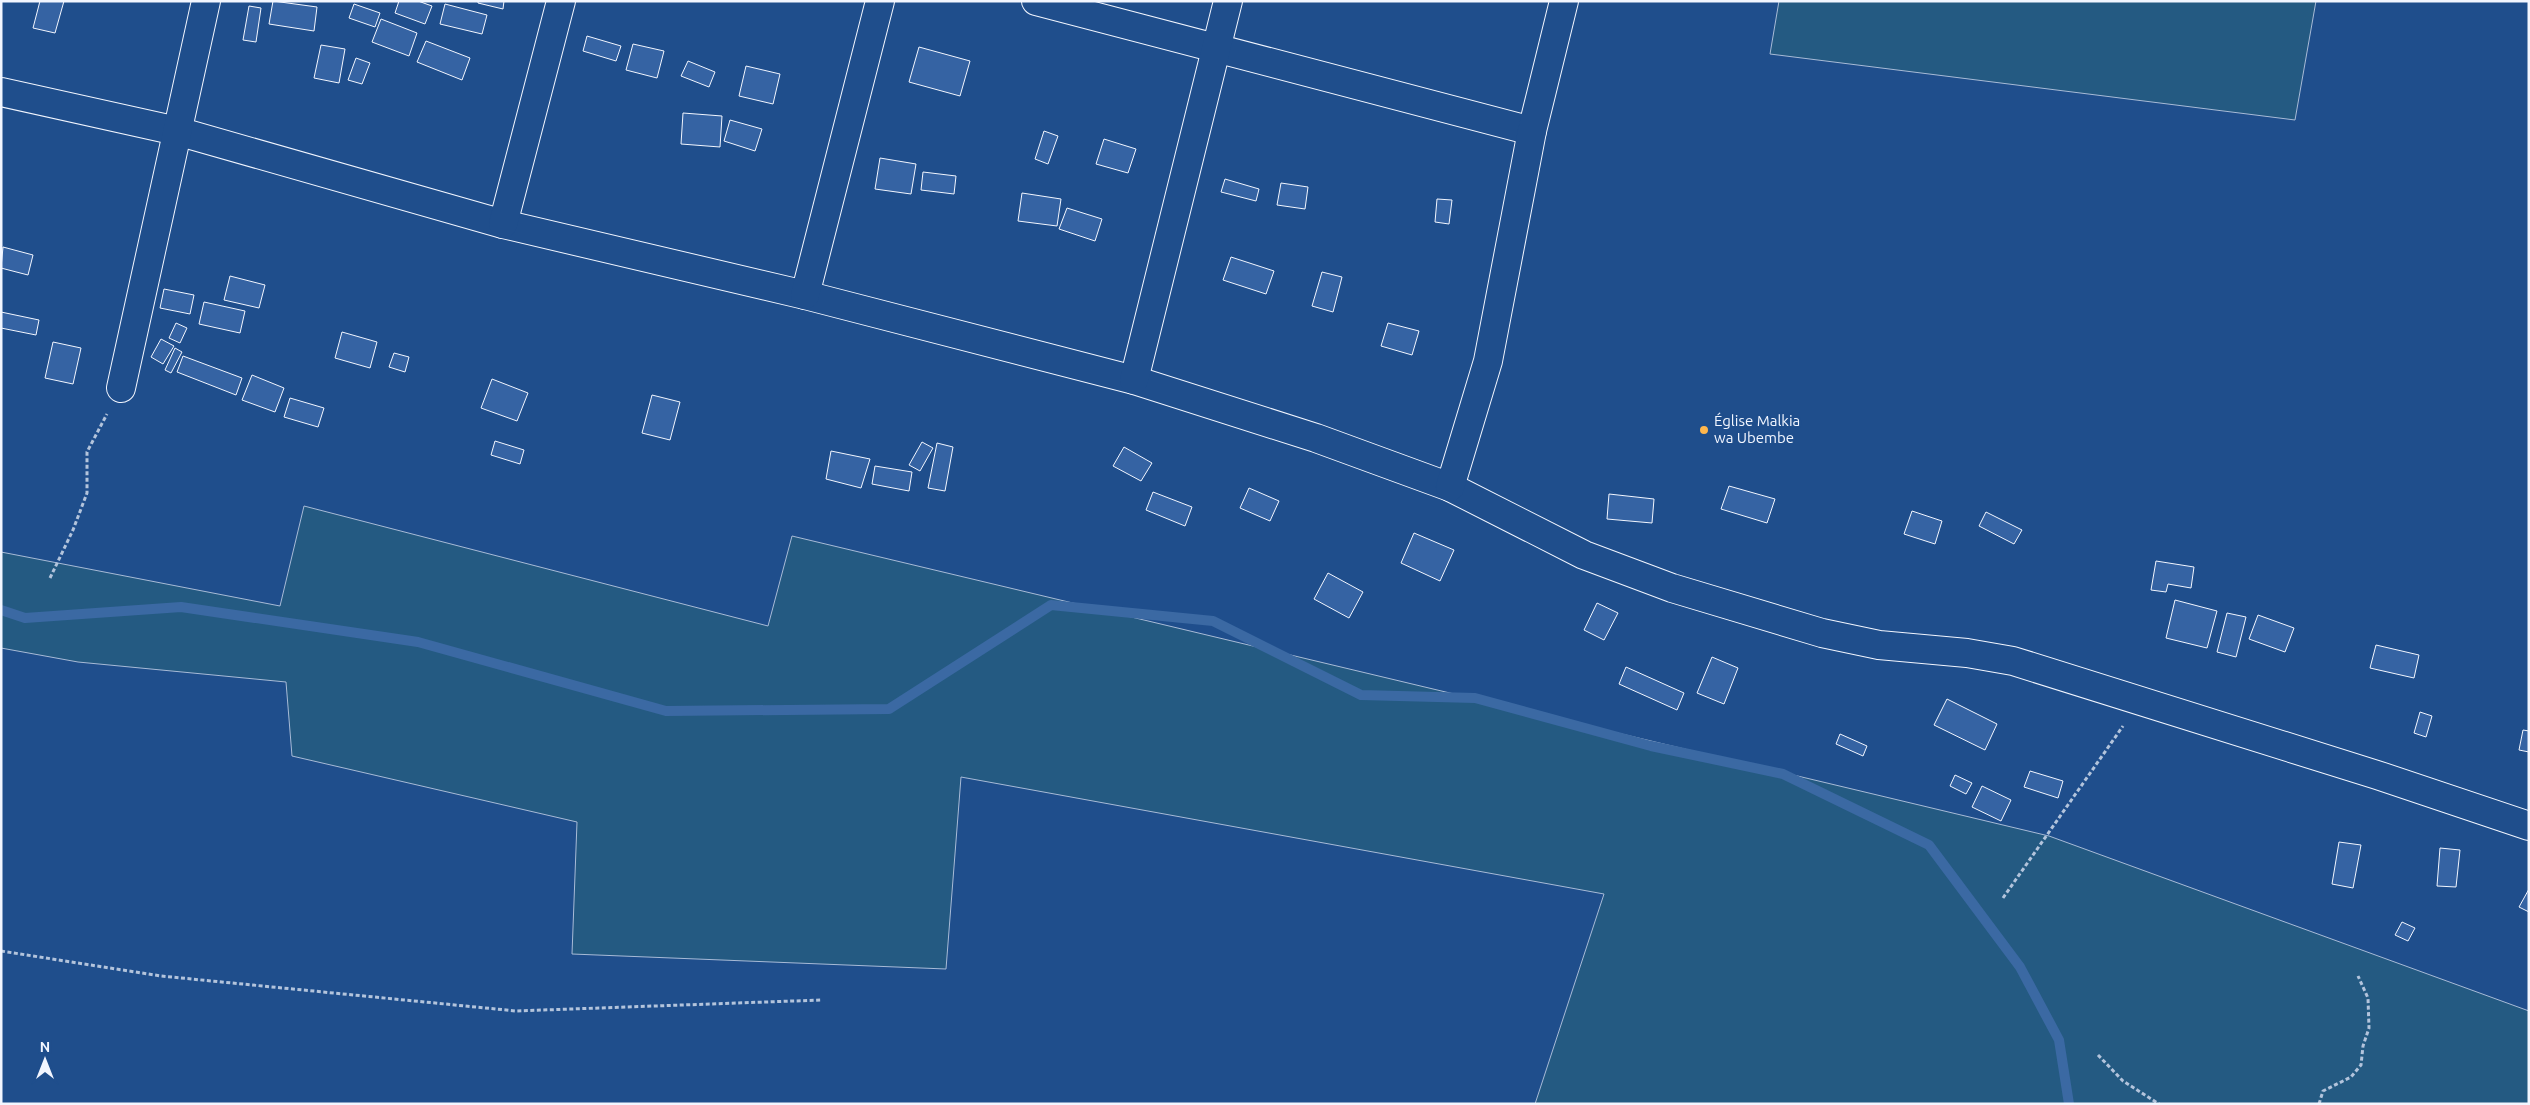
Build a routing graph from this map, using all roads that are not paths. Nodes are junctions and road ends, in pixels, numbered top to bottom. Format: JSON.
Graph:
{"nodes":[{"id":1,"x":206,"y":1,"type":"edge"},
{"id":2,"x":561,"y":1,"type":"edge"},
{"id":3,"x":880,"y":1,"type":"edge"},
{"id":4,"x":1036,"y":1,"type":"edge"},
{"id":5,"x":1228,"y":1,"type":"edge"},
{"id":6,"x":1564,"y":1,"type":"edge"},
{"id":7,"x":1217,"y":47,"type":"junction"},
{"id":8,"x":1,"y":92,"type":"edge"},
{"id":9,"x":1532,"y":131,"type":"junction"},
{"id":10,"x":177,"y":132,"type":"junction"},
{"id":11,"x":502,"y":224,"type":"junction"},
{"id":12,"x":805,"y":295,"type":"junction"},
{"id":13,"x":1134,"y":380,"type":"junction"},
{"id":14,"x":121,"y":388,"type":"road end"},
{"id":15,"x":1450,"y":487,"type":"junction"},
{"id":16,"x":2529,"y":826,"type":"edge"}],
"edges":[{"from":1,"to":10,"type":"street"},
{"from":2,"to":11,"type":"street"},
{"from":3,"to":12,"type":"street"},
{"from":4,"to":7,"type":"street"},
{"from":5,"to":7,"type":"street"},
{"from":6,"to":9,"type":"street"},
{"from":7,"to":9,"type":"street"},
{"from":7,"to":13,"type":"street"},
{"from":8,"to":10,"type":"street"},
{"from":9,"to":15,"type":"street"},
{"from":10,"to":11,"type":"street"},
{"from":10,"to":14,"type":"street"},
{"from":11,"to":12,"type":"street"},
{"from":12,"to":13,"type":"street"},
{"from":13,"to":15,"type":"street"},
{"from":15,"to":16,"type":"street"}]}
